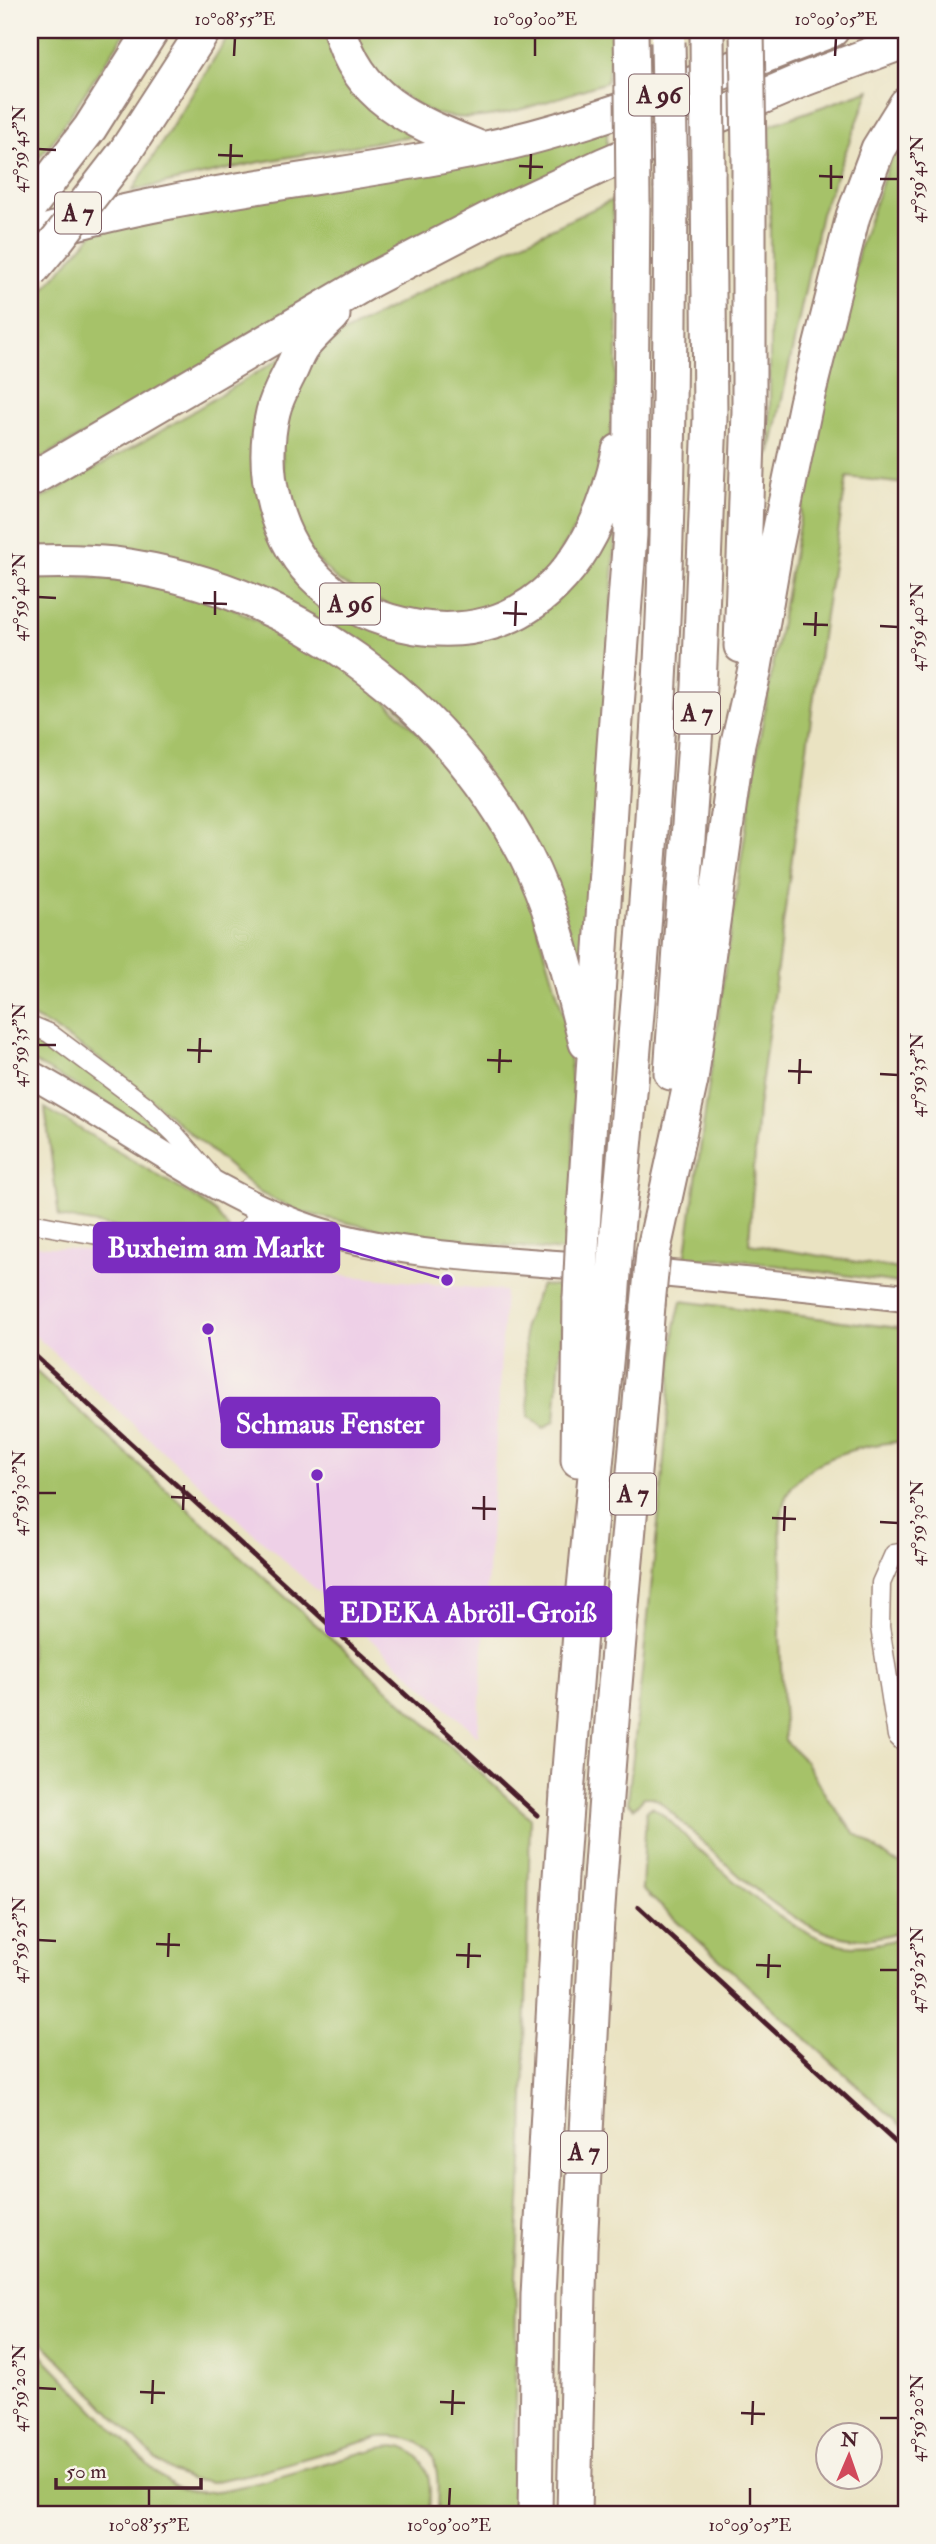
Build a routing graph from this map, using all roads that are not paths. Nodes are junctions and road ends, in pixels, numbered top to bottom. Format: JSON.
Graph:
{"nodes":[{"id":1,"x":152,"y":30,"type":"edge"},
{"id":2,"x":204,"y":30,"type":"edge"},
{"id":3,"x":340,"y":30,"type":"edge"},
{"id":4,"x":707,"y":30,"type":"edge"},
{"id":5,"x":747,"y":30,"type":"edge"},
{"id":6,"x":832,"y":30,"type":"edge"},
{"id":7,"x":668,"y":36,"type":"edge"},
{"id":8,"x":906,"y":41,"type":"edge"},
{"id":9,"x":631,"y":43,"type":"edge"},
{"id":10,"x":906,"y":104,"type":"edge"},
{"id":11,"x":482,"y":149,"type":"junction"},
{"id":12,"x":30,"y":206,"type":"edge"},
{"id":13,"x":30,"y":236,"type":"edge"},
{"id":14,"x":30,"y":272,"type":"edge"},
{"id":15,"x":371,"y":281,"type":"junction"},
{"id":16,"x":634,"y":344,"type":"junction"},
{"id":17,"x":30,"y":480,"type":"edge"},
{"id":18,"x":30,"y":562,"type":"edge"},
{"id":19,"x":738,"y":743,"type":"junction"},
{"id":20,"x":30,"y":1024,"type":"edge"},
{"id":21,"x":593,"y":1066,"type":"junction"},
{"id":22,"x":30,"y":1074,"type":"edge"},
{"id":23,"x":220,"y":1187,"type":"junction"},
{"id":24,"x":261,"y":1208,"type":"junction"},
{"id":25,"x":30,"y":1223,"type":"edge"},
{"id":26,"x":653,"y":1253,"type":"junction"},
{"id":27,"x":906,"y":1298,"type":"edge"},
{"id":28,"x":596,"y":1300,"type":"junction"},
{"id":29,"x":906,"y":1552,"type":"edge"},
{"id":30,"x":906,"y":1745,"type":"edge"},
{"id":31,"x":535,"y":2514,"type":"edge"},
{"id":32,"x":574,"y":2514,"type":"edge"}],
"edges":[{"from":1,"to":12,"type":"highway"},
{"from":2,"to":14,"type":"highway","number":"A 7","bridge":true},
{"from":3,"to":11,"type":"highway"},
{"from":4,"to":26,"type":"highway","number":"A 7","bridge":true},
{"from":5,"to":19,"type":"highway","bridge":true},
{"from":6,"to":11,"type":"highway","number":"A 96"},
{"from":7,"to":28,"type":"highway","number":"A 7","bridge":true},
{"from":8,"to":15,"type":"highway","number":"A 96"},
{"from":9,"to":16,"type":"highway","bridge":true},
{"from":10,"to":19,"type":"highway"},
{"from":11,"to":13,"type":"highway","number":"A 96"},
{"from":15,"to":16,"type":"highway","number":"A 96"},
{"from":15,"to":17,"type":"highway","number":"A 96"},
{"from":16,"to":21,"type":"highway","number":"A 7"},
{"from":18,"to":21,"type":"highway","number":"A 7"},
{"from":19,"to":26,"type":"highway"},
{"from":20,"to":23,"type":"street"},
{"from":21,"to":28,"type":"highway","number":"A 7","bridge":true},
{"from":22,"to":23,"type":"street"},
{"from":23,"to":24,"type":"street"},
{"from":24,"to":25,"type":"street"},
{"from":24,"to":27,"type":"street"},
{"from":26,"to":32,"type":"highway","number":"A 7","bridge":true},
{"from":28,"to":31,"type":"highway","number":"A 7","bridge":true},
{"from":29,"to":30,"type":"street"}]}
